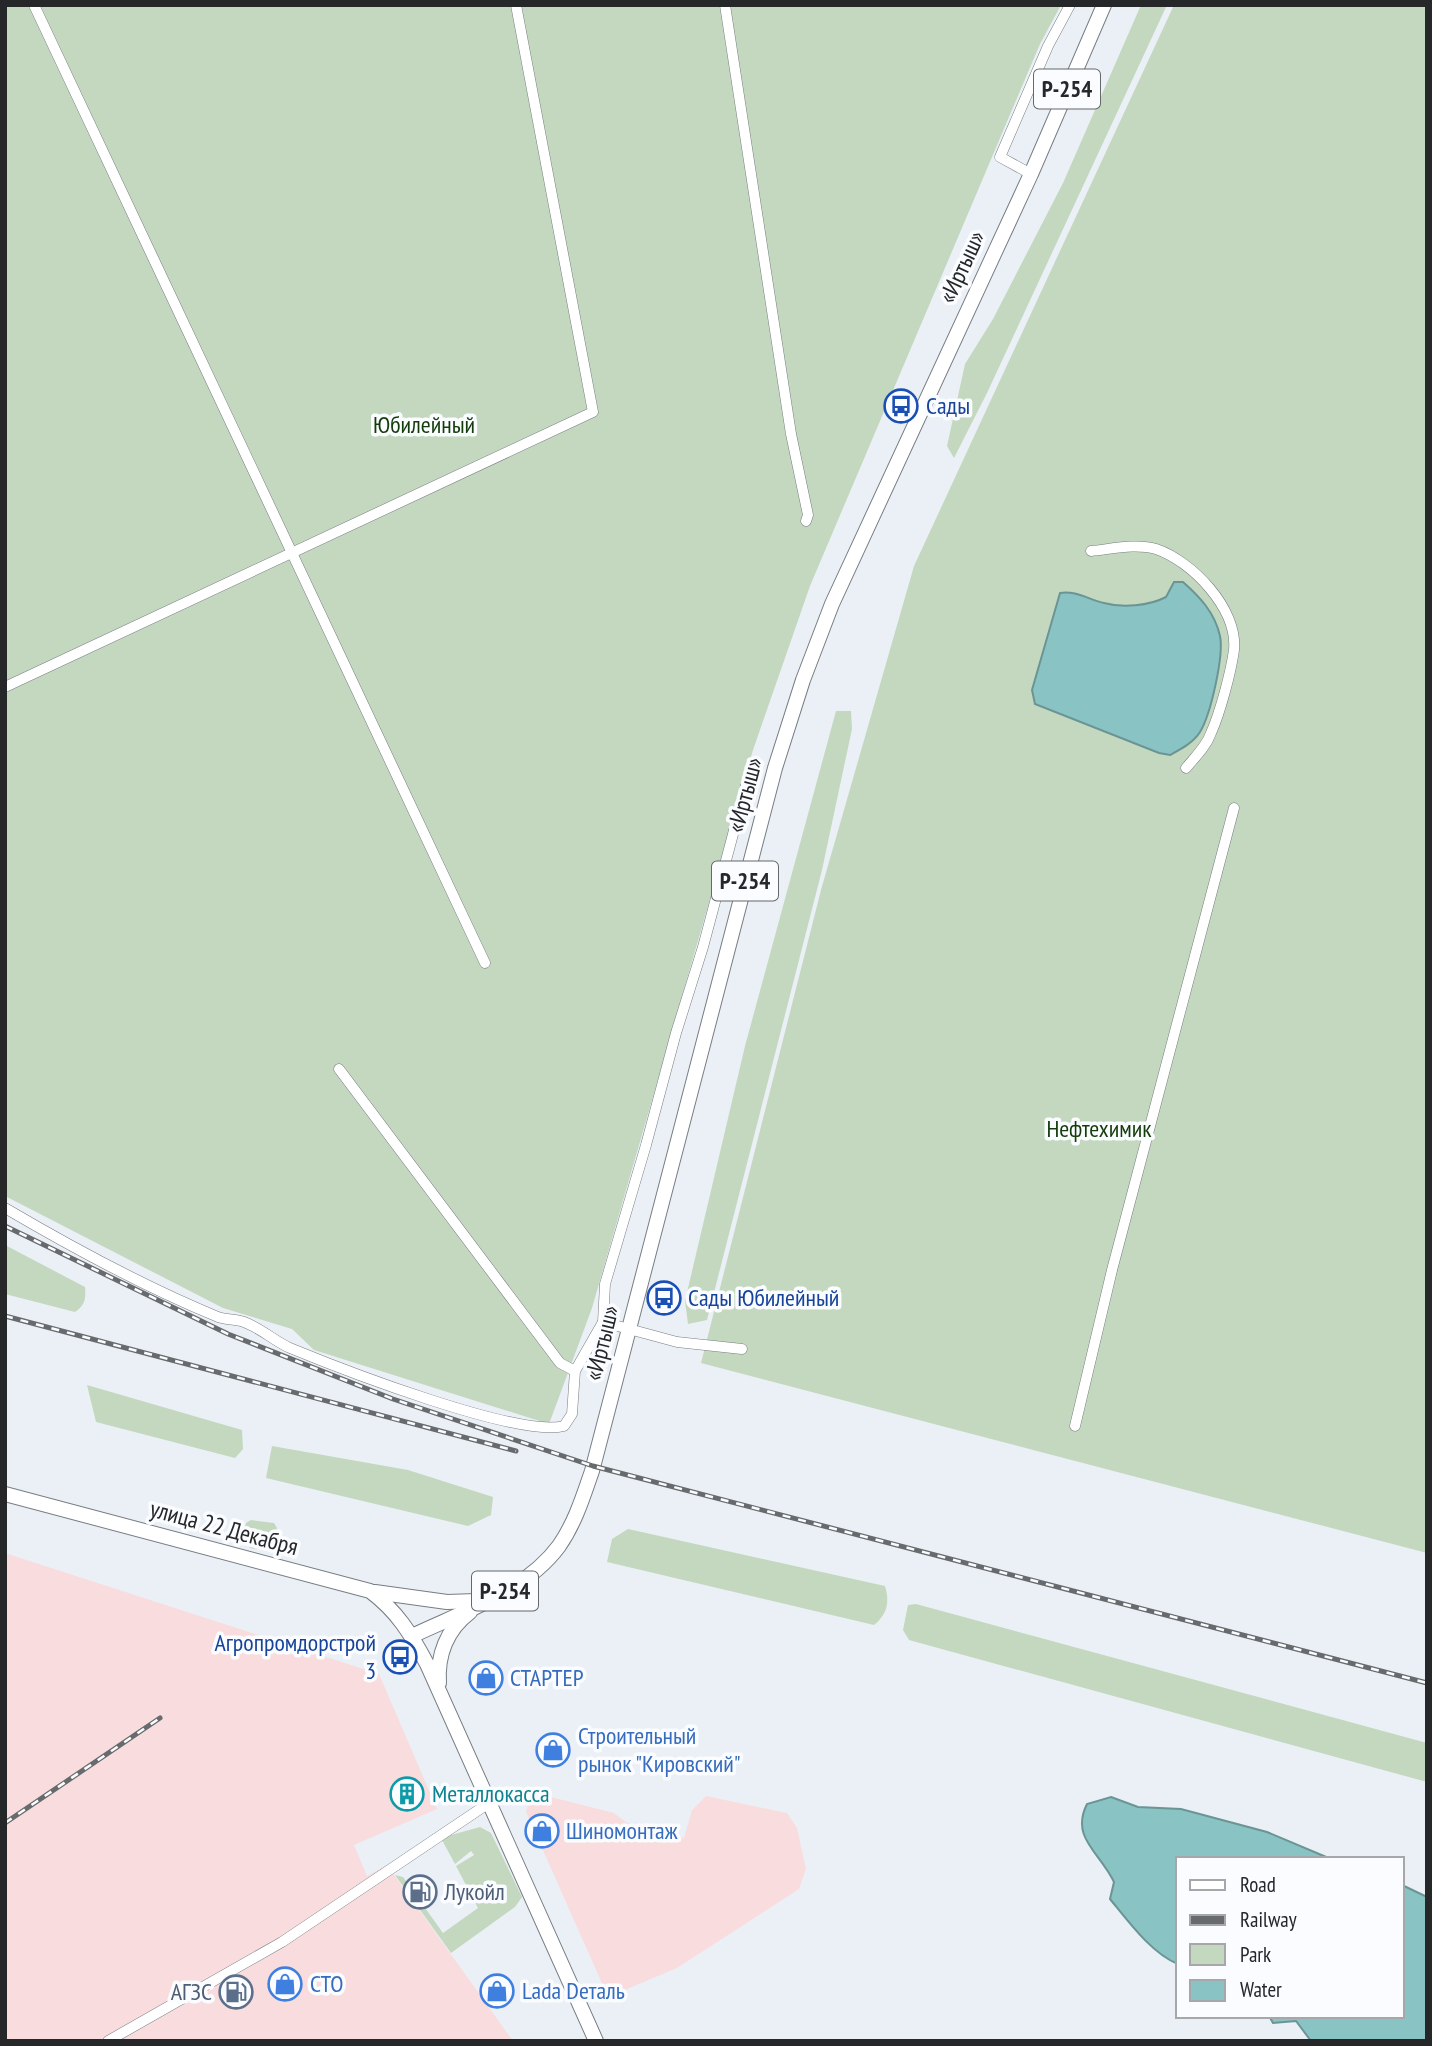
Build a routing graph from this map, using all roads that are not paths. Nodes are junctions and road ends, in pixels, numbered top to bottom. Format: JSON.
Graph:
{"nodes":[{"id":1,"x":34,"y":5,"type":"edge"},
{"id":2,"x":516,"y":5,"type":"edge"},
{"id":3,"x":725,"y":5,"type":"edge"},
{"id":4,"x":1070,"y":5,"type":"edge"},
{"id":5,"x":1104,"y":5,"type":"edge"},
{"id":6,"x":1031,"y":174,"type":"junction"},
{"id":7,"x":806,"y":521,"type":"dead end"},
{"id":8,"x":1091,"y":551,"type":"dead end"},
{"id":9,"x":292,"y":555,"type":"junction"},
{"id":10,"x":5,"y":687,"type":"edge"},
{"id":11,"x":1186,"y":768,"type":"dead end"},
{"id":12,"x":749,"y":774,"type":"dead end"},
{"id":13,"x":1234,"y":808,"type":"dead end"},
{"id":14,"x":485,"y":963,"type":"dead end"},
{"id":15,"x":339,"y":1069,"type":"dead end"},
{"id":16,"x":5,"y":1208,"type":"edge"},
{"id":17,"x":603,"y":1322,"type":"junction"},
{"id":18,"x":630,"y":1329,"type":"junction"},
{"id":19,"x":741,"y":1349,"type":"dead end"},
{"id":20,"x":575,"y":1371,"type":"junction"},
{"id":21,"x":1075,"y":1426,"type":"dead end"},
{"id":22,"x":5,"y":1494,"type":"edge"},
{"id":23,"x":370,"y":1591,"type":"junction"},
{"id":24,"x":489,"y":1599,"type":"junction"},
{"id":25,"x":412,"y":1636,"type":"junction"},
{"id":26,"x":441,"y":1695,"type":"junction"},
{"id":27,"x":489,"y":1803,"type":"junction"},
{"id":28,"x":108,"y":2041,"type":"edge"},
{"id":29,"x":596,"y":2041,"type":"edge"}],
"edges":[{"from":1,"to":9,"type":"street"},
{"from":2,"to":9,"type":"street"},
{"from":3,"to":7,"type":"street"},
{"from":4,"to":6,"type":"street"},
{"from":5,"to":6,"type":"main road","name":"«Иртыш»","number":"Р-254"},
{"from":6,"to":18,"type":"main road","name":"«Иртыш»","number":"Р-254"},
{"from":8,"to":11,"type":"street"},
{"from":9,"to":10,"type":"street"},
{"from":9,"to":14,"type":"street"},
{"from":12,"to":17,"type":"street"},
{"from":13,"to":21,"type":"street"},
{"from":15,"to":20,"type":"street"},
{"from":16,"to":20,"type":"street"},
{"from":17,"to":18,"type":"street"},
{"from":17,"to":20,"type":"street"},
{"from":18,"to":19,"type":"street"},
{"from":18,"to":24,"type":"main road","name":"«Иртыш»","number":"Р-254"},
{"from":22,"to":23,"type":"main road","name":"улица 22 Декабря"},
{"from":23,"to":24,"type":"main road"},
{"from":23,"to":25,"type":"main road","name":"улица 22 Декабря"},
{"from":24,"to":25,"type":"main road","name":"«Иртыш»","number":"Р-254"},
{"from":24,"to":26,"type":"main road"},
{"from":25,"to":26,"type":"main road","name":"улица 22 Декабря"},
{"from":26,"to":27,"type":"main road","name":"улица 22 Декабря"},
{"from":27,"to":28,"type":"street"},
{"from":27,"to":29,"type":"main road","name":"улица 22 Декабря"}]}
